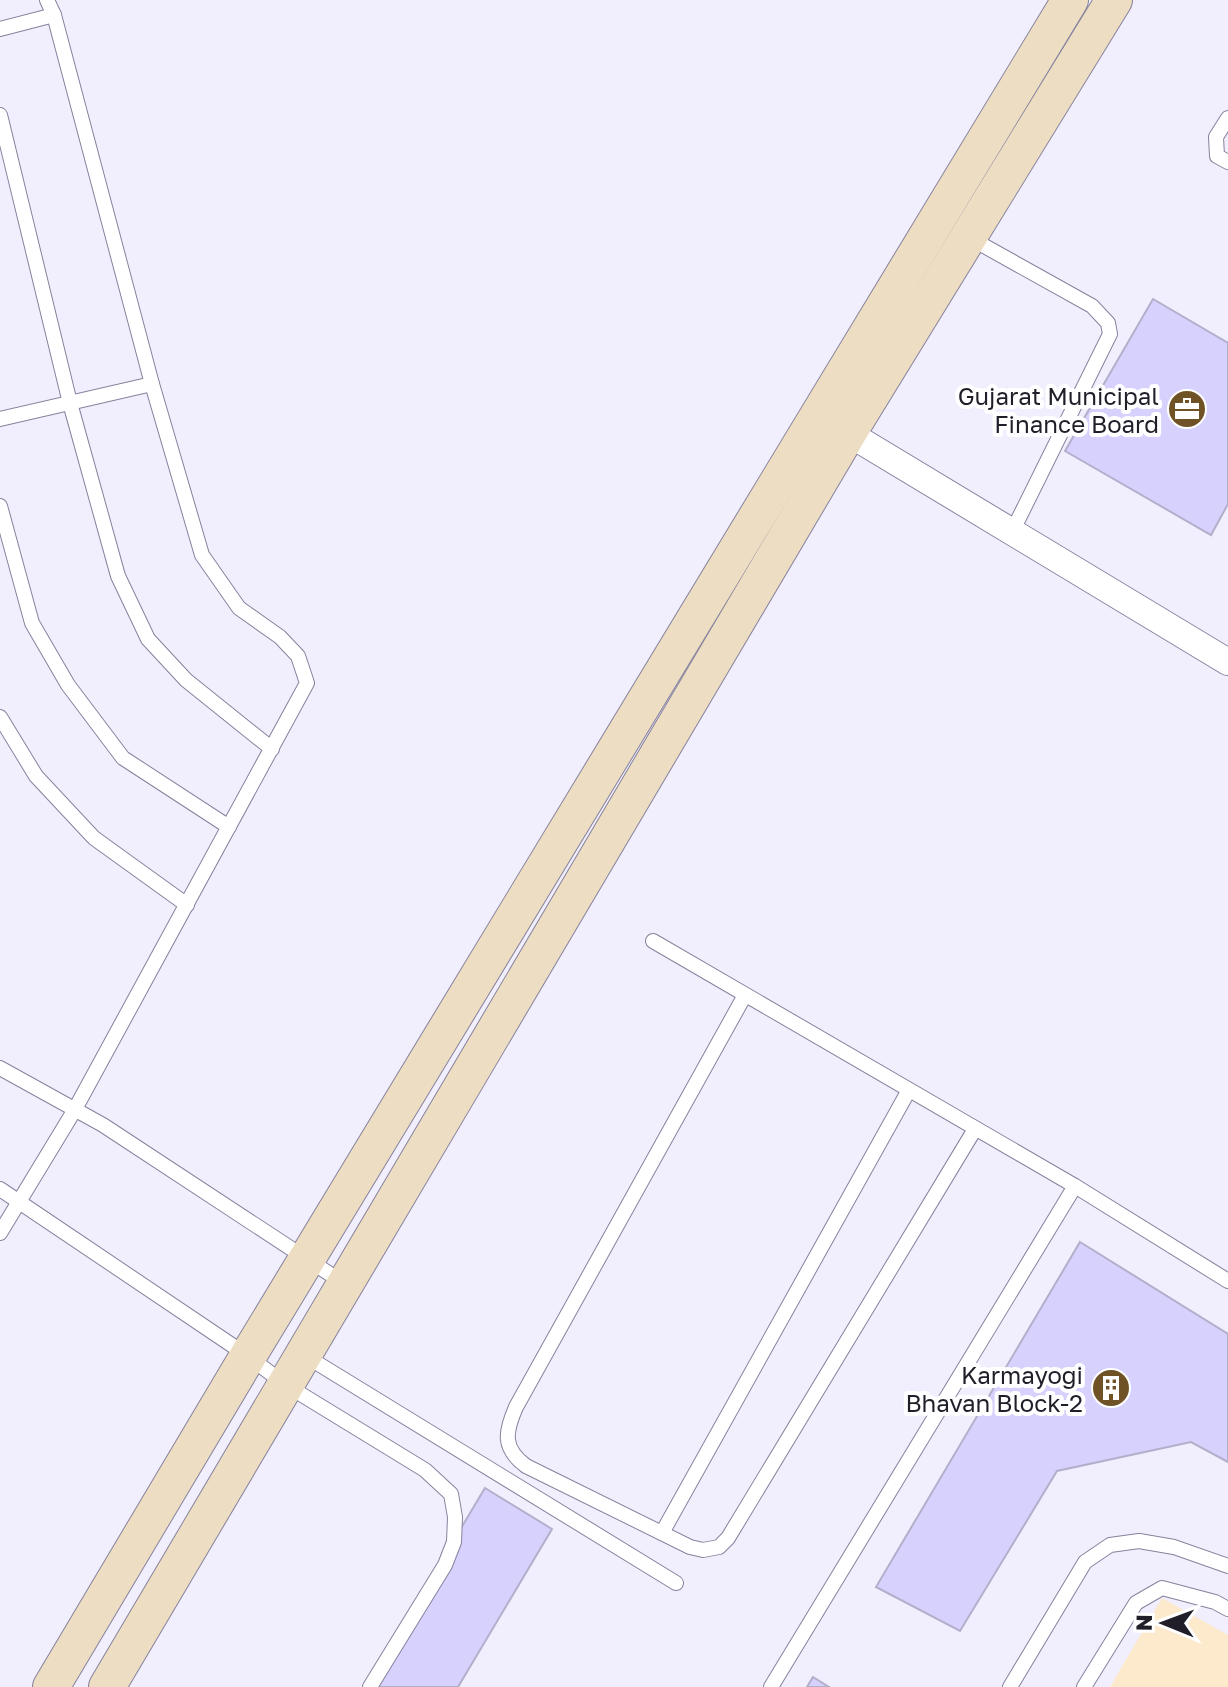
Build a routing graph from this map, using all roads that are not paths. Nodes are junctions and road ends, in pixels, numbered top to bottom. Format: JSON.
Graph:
{"nodes":[{"id":1,"x":47,"y":0,"type":"edge"},
{"id":2,"x":1070,"y":0,"type":"edge"},
{"id":3,"x":1114,"y":0,"type":"edge"},
{"id":4,"x":54,"y":15,"type":"junction"},
{"id":5,"x":0,"y":29,"type":"edge"},
{"id":6,"x":0,"y":115,"type":"edge"},
{"id":7,"x":1228,"y":118,"type":"edge"},
{"id":8,"x":979,"y":149,"type":"junction"},
{"id":9,"x":1228,"y":162,"type":"edge"},
{"id":10,"x":1009,"y":169,"type":"junction"},
{"id":11,"x":968,"y":237,"type":"junction"},
{"id":12,"x":152,"y":384,"type":"junction"},
{"id":13,"x":70,"y":403,"type":"junction"},
{"id":14,"x":0,"y":419,"type":"edge"},
{"id":15,"x":813,"y":425,"type":"junction"},
{"id":16,"x":848,"y":433,"type":"junction"},
{"id":17,"x":0,"y":506,"type":"edge"},
{"id":18,"x":1012,"y":532,"type":"junction"},
{"id":19,"x":1228,"y":662,"type":"edge"},
{"id":20,"x":0,"y":717,"type":"edge"},
{"id":21,"x":272,"y":749,"type":"junction"},
{"id":22,"x":229,"y":827,"type":"junction"},
{"id":23,"x":187,"y":905,"type":"junction"},
{"id":24,"x":653,"y":941,"type":"dead end"},
{"id":25,"x":745,"y":995,"type":"junction"},
{"id":26,"x":0,"y":1068,"type":"edge"},
{"id":27,"x":909,"y":1090,"type":"junction"},
{"id":28,"x":74,"y":1111,"type":"junction"},
{"id":29,"x":975,"y":1129,"type":"junction"},
{"id":30,"x":1075,"y":1186,"type":"junction"},
{"id":31,"x":0,"y":1189,"type":"edge"},
{"id":32,"x":19,"y":1203,"type":"junction"},
{"id":33,"x":0,"y":1233,"type":"edge"},
{"id":34,"x":308,"y":1260,"type":"junction"},
{"id":35,"x":1228,"y":1281,"type":"edge"},
{"id":36,"x":346,"y":1285,"type":"junction"},
{"id":37,"x":248,"y":1356,"type":"junction"},
{"id":38,"x":295,"y":1370,"type":"junction"},
{"id":39,"x":662,"y":1533,"type":"junction"},
{"id":40,"x":1228,"y":1566,"type":"edge"},
{"id":41,"x":676,"y":1583,"type":"dead end"},
{"id":42,"x":1228,"y":1609,"type":"edge"},
{"id":43,"x":51,"y":1687,"type":"edge"},
{"id":44,"x":107,"y":1687,"type":"edge"},
{"id":45,"x":370,"y":1687,"type":"edge"},
{"id":46,"x":771,"y":1687,"type":"edge"},
{"id":47,"x":1010,"y":1687,"type":"edge"},
{"id":48,"x":1084,"y":1687,"type":"edge"}],
"edges":[{"from":1,"to":4,"type":"lane"},
{"from":2,"to":8,"type":"street"},
{"from":3,"to":10,"type":"street"},
{"from":4,"to":5,"type":"lane"},
{"from":4,"to":12,"type":"lane"},
{"from":6,"to":13,"type":"lane"},
{"from":7,"to":9,"type":"lane"},
{"from":8,"to":10,"type":"street"},
{"from":8,"to":15,"type":"street"},
{"from":10,"to":11,"type":"street"},
{"from":11,"to":16,"type":"street"},
{"from":11,"to":18,"type":"lane"},
{"from":12,"to":13,"type":"lane"},
{"from":12,"to":21,"type":"lane"},
{"from":13,"to":14,"type":"lane"},
{"from":13,"to":21,"type":"lane"},
{"from":15,"to":16,"type":"street"},
{"from":15,"to":34,"type":"street"},
{"from":16,"to":18,"type":"street"},
{"from":16,"to":36,"type":"street"},
{"from":17,"to":22,"type":"lane"},
{"from":18,"to":19,"type":"street"},
{"from":20,"to":23,"type":"lane"},
{"from":21,"to":22,"type":"lane"},
{"from":22,"to":23,"type":"lane"},
{"from":23,"to":28,"type":"lane"},
{"from":24,"to":25,"type":"lane"},
{"from":25,"to":27,"type":"lane"},
{"from":25,"to":39,"type":"lane"},
{"from":26,"to":28,"type":"lane"},
{"from":27,"to":29,"type":"lane"},
{"from":27,"to":39,"type":"lane"},
{"from":28,"to":32,"type":"lane"},
{"from":28,"to":34,"type":"lane"},
{"from":29,"to":30,"type":"lane"},
{"from":29,"to":39,"type":"lane"},
{"from":30,"to":35,"type":"lane"},
{"from":30,"to":46,"type":"lane"},
{"from":31,"to":32,"type":"lane"},
{"from":32,"to":33,"type":"lane"},
{"from":32,"to":37,"type":"lane"},
{"from":34,"to":36,"type":"lane"},
{"from":34,"to":37,"type":"street"},
{"from":36,"to":38,"type":"street"},
{"from":37,"to":38,"type":"lane"},
{"from":37,"to":43,"type":"street"},
{"from":38,"to":41,"type":"lane"},
{"from":38,"to":44,"type":"street"},
{"from":38,"to":45,"type":"lane"},
{"from":40,"to":47,"type":"lane"},
{"from":42,"to":48,"type":"lane"}]}
